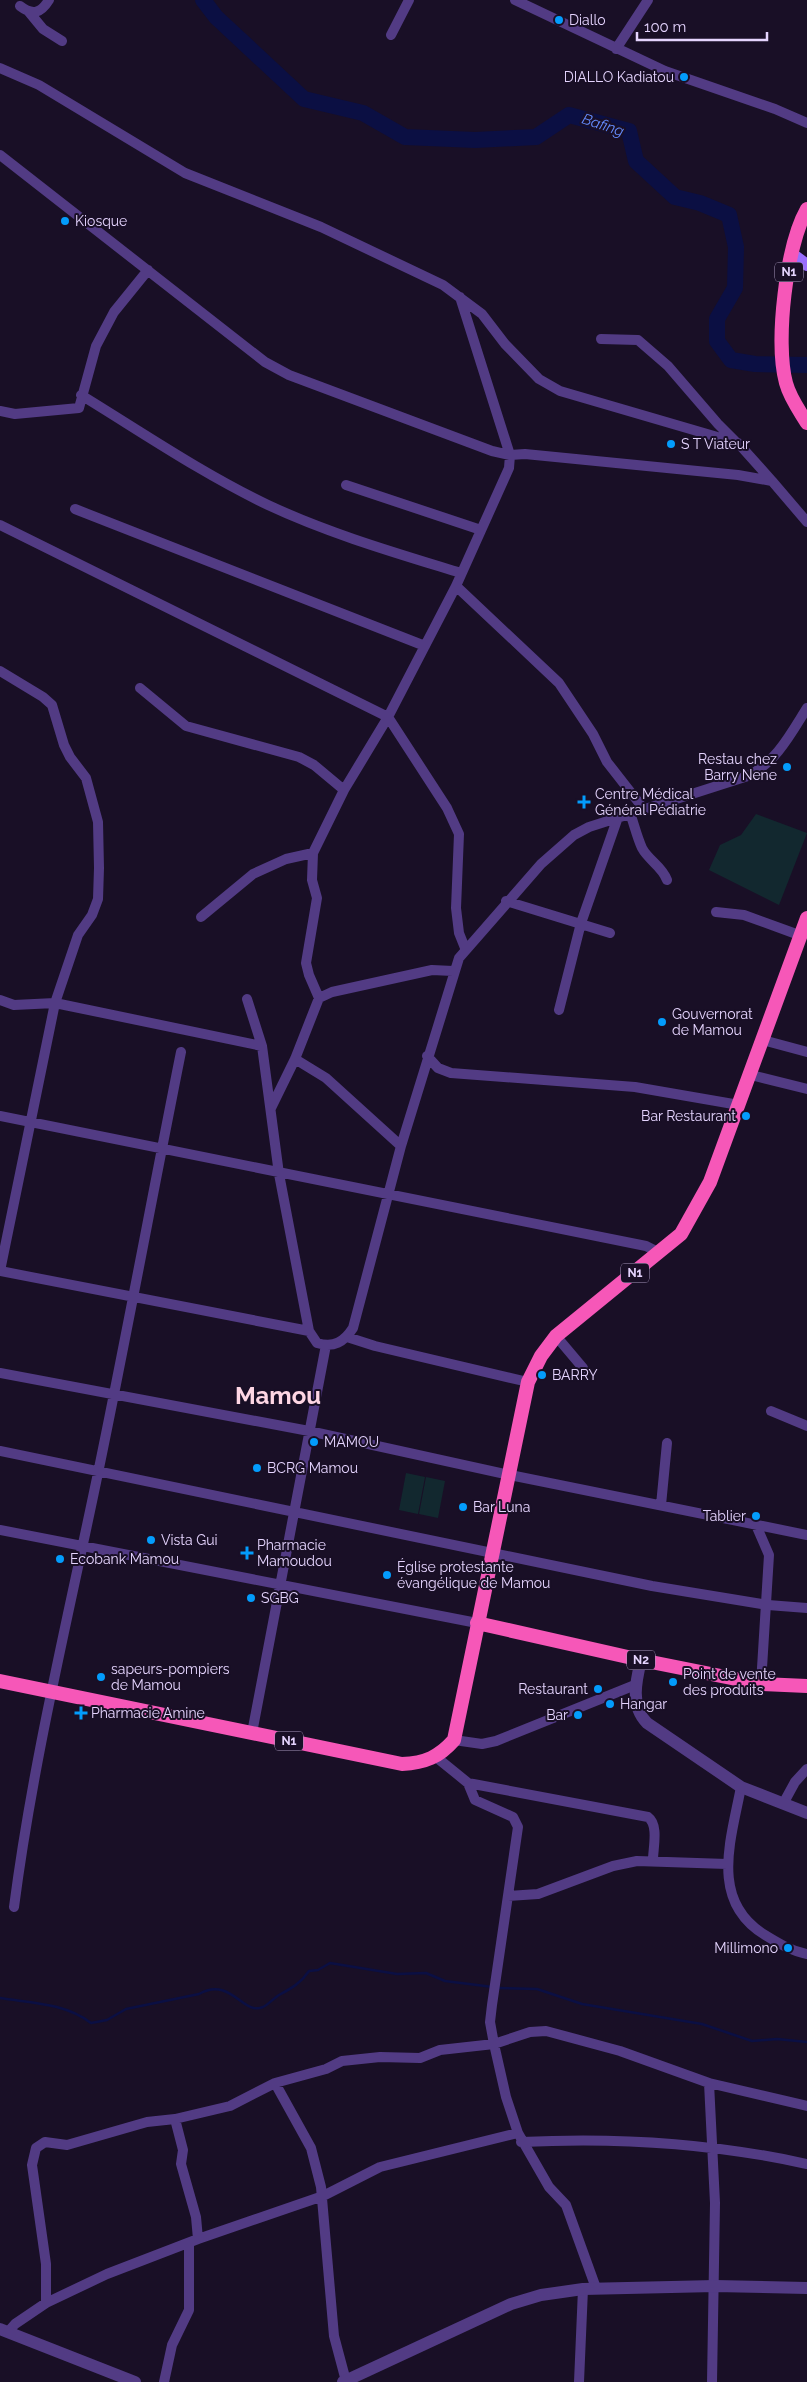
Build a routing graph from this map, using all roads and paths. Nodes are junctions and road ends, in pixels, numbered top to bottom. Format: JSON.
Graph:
{"nodes":[{"id":1,"x":49,"y":0,"type":"edge"},
{"id":2,"x":409,"y":0,"type":"edge"},
{"id":3,"x":515,"y":0,"type":"edge"},
{"id":4,"x":648,"y":0,"type":"edge"},
{"id":5,"x":391,"y":35,"type":"dead end"},
{"id":6,"x":62,"y":41,"type":"dead end"},
{"id":7,"x":616,"y":49,"type":"junction"},
{"id":8,"x":0,"y":68,"type":"edge"},
{"id":9,"x":807,"y":123,"type":"edge"},
{"id":10,"x":2,"y":160,"type":"edge"},
{"id":11,"x":807,"y":209,"type":"edge"},
{"id":12,"x":791,"y":253,"type":"junction"},
{"id":13,"x":807,"y":265,"type":"edge"},
{"id":14,"x":148,"y":270,"type":"junction"},
{"id":15,"x":460,"y":297,"type":"junction"},
{"id":16,"x":601,"y":339,"type":"dead end"},
{"id":17,"x":81,"y":395,"type":"junction"},
{"id":18,"x":0,"y":411,"type":"edge"},
{"id":19,"x":807,"y":424,"type":"edge"},
{"id":20,"x":738,"y":443,"type":"junction"},
{"id":21,"x":510,"y":455,"type":"junction"},
{"id":22,"x":772,"y":481,"type":"junction"},
{"id":23,"x":346,"y":484,"type":"dead end"},
{"id":24,"x":75,"y":509,"type":"dead end"},
{"id":25,"x":807,"y":522,"type":"edge"},
{"id":26,"x":0,"y":525,"type":"edge"},
{"id":27,"x":481,"y":530,"type":"junction"},
{"id":28,"x":462,"y":573,"type":"junction"},
{"id":29,"x":456,"y":586,"type":"junction"},
{"id":30,"x":425,"y":646,"type":"junction"},
{"id":31,"x":0,"y":671,"type":"edge"},
{"id":32,"x":140,"y":688,"type":"dead end"},
{"id":33,"x":807,"y":708,"type":"edge"},
{"id":34,"x":388,"y":718,"type":"junction"},
{"id":35,"x":344,"y":790,"type":"junction"},
{"id":36,"x":643,"y":808,"type":"junction"},
{"id":37,"x":630,"y":813,"type":"junction"},
{"id":38,"x":618,"y":817,"type":"junction"},
{"id":39,"x":313,"y":853,"type":"junction"},
{"id":40,"x":667,"y":880,"type":"dead end"},
{"id":41,"x":506,"y":901,"type":"junction"},
{"id":42,"x":716,"y":912,"type":"dead end"},
{"id":43,"x":201,"y":918,"type":"dead end"},
{"id":44,"x":807,"y":918,"type":"edge"},
{"id":45,"x":581,"y":922,"type":"junction"},
{"id":46,"x":610,"y":932,"type":"dead end"},
{"id":47,"x":800,"y":935,"type":"junction"},
{"id":48,"x":465,"y":948,"type":"junction"},
{"id":49,"x":453,"y":971,"type":"junction"},
{"id":50,"x":319,"y":998,"type":"junction"},
{"id":51,"x":247,"y":999,"type":"dead end"},
{"id":52,"x":0,"y":1000,"type":"edge"},
{"id":53,"x":55,"y":1003,"type":"junction"},
{"id":54,"x":559,"y":1010,"type":"dead end"},
{"id":55,"x":764,"y":1040,"type":"junction"},
{"id":56,"x":262,"y":1046,"type":"junction"},
{"id":57,"x":181,"y":1052,"type":"dead end"},
{"id":58,"x":807,"y":1052,"type":"edge"},
{"id":59,"x":427,"y":1056,"type":"junction"},
{"id":60,"x":295,"y":1059,"type":"junction"},
{"id":61,"x":751,"y":1075,"type":"junction"},
{"id":62,"x":807,"y":1089,"type":"edge"},
{"id":63,"x":739,"y":1105,"type":"junction"},
{"id":64,"x":271,"y":1108,"type":"junction"},
{"id":65,"x":0,"y":1116,"type":"edge"},
{"id":66,"x":30,"y":1123,"type":"junction"},
{"id":67,"x":401,"y":1146,"type":"junction"},
{"id":68,"x":161,"y":1150,"type":"junction"},
{"id":69,"x":279,"y":1174,"type":"junction"},
{"id":70,"x":389,"y":1196,"type":"junction"},
{"id":71,"x":660,"y":1253,"type":"junction"},
{"id":72,"x":0,"y":1271,"type":"edge"},
{"id":73,"x":132,"y":1297,"type":"junction"},
{"id":74,"x":309,"y":1331,"type":"junction"},
{"id":75,"x":556,"y":1336,"type":"junction"},
{"id":76,"x":347,"y":1337,"type":"junction"},
{"id":77,"x":326,"y":1345,"type":"junction"},
{"id":78,"x":583,"y":1368,"type":"dead end"},
{"id":79,"x":0,"y":1373,"type":"edge"},
{"id":80,"x":528,"y":1382,"type":"junction"},
{"id":81,"x":112,"y":1395,"type":"junction"},
{"id":82,"x":771,"y":1411,"type":"dead end"},
{"id":83,"x":807,"y":1426,"type":"edge"},
{"id":84,"x":309,"y":1431,"type":"junction"},
{"id":85,"x":667,"y":1443,"type":"dead end"},
{"id":86,"x":0,"y":1451,"type":"edge"},
{"id":87,"x":98,"y":1470,"type":"junction"},
{"id":88,"x":510,"y":1475,"type":"junction"},
{"id":89,"x":661,"y":1505,"type":"junction"},
{"id":90,"x":294,"y":1512,"type":"junction"},
{"id":91,"x":756,"y":1525,"type":"junction"},
{"id":92,"x":0,"y":1530,"type":"edge"},
{"id":93,"x":807,"y":1535,"type":"edge"},
{"id":94,"x":82,"y":1545,"type":"junction"},
{"id":95,"x":493,"y":1552,"type":"junction"},
{"id":96,"x":280,"y":1584,"type":"junction"},
{"id":97,"x":768,"y":1606,"type":"junction"},
{"id":98,"x":807,"y":1608,"type":"edge"},
{"id":99,"x":478,"y":1623,"type":"junction"},
{"id":100,"x":642,"y":1660,"type":"junction"},
{"id":101,"x":0,"y":1681,"type":"edge"},
{"id":102,"x":761,"y":1684,"type":"junction"},
{"id":103,"x":635,"y":1685,"type":"junction"},
{"id":104,"x":807,"y":1686,"type":"edge"},
{"id":105,"x":50,"y":1692,"type":"junction"},
{"id":106,"x":252,"y":1733,"type":"junction"},
{"id":107,"x":454,"y":1740,"type":"junction"},
{"id":108,"x":436,"y":1757,"type":"junction"},
{"id":109,"x":807,"y":1769,"type":"edge"},
{"id":110,"x":468,"y":1783,"type":"junction"},
{"id":111,"x":741,"y":1787,"type":"junction"},
{"id":112,"x":783,"y":1804,"type":"junction"},
{"id":113,"x":807,"y":1812,"type":"edge"},
{"id":114,"x":653,"y":1860,"type":"junction"},
{"id":115,"x":727,"y":1864,"type":"junction"},
{"id":116,"x":508,"y":1896,"type":"junction"},
{"id":117,"x":14,"y":1907,"type":"dead end"},
{"id":118,"x":807,"y":1954,"type":"edge"},
{"id":119,"x":494,"y":2044,"type":"junction"},
{"id":120,"x":275,"y":2083,"type":"junction"},
{"id":121,"x":709,"y":2083,"type":"junction"},
{"id":122,"x":807,"y":2106,"type":"edge"},
{"id":123,"x":175,"y":2120,"type":"junction"},
{"id":124,"x":520,"y":2137,"type":"junction"},
{"id":125,"x":712,"y":2146,"type":"junction"},
{"id":126,"x":807,"y":2164,"type":"edge"},
{"id":127,"x":323,"y":2196,"type":"junction"},
{"id":128,"x":194,"y":2241,"type":"junction"},
{"id":129,"x":715,"y":2286,"type":"junction"},
{"id":130,"x":807,"y":2288,"type":"edge"},
{"id":131,"x":590,"y":2289,"type":"junction"},
{"id":132,"x":46,"y":2304,"type":"junction"},
{"id":133,"x":4,"y":2330,"type":"edge"},
{"id":134,"x":344,"y":2381,"type":"edge"},
{"id":135,"x":135,"y":2382,"type":"edge"},
{"id":136,"x":164,"y":2382,"type":"edge"},
{"id":137,"x":578,"y":2382,"type":"edge"},
{"id":138,"x":712,"y":2382,"type":"edge"}],
"edges":[{"from":1,"to":6,"type":"street"},
{"from":2,"to":5,"type":"street"},
{"from":3,"to":7,"type":"street"},
{"from":4,"to":7,"type":"street"},
{"from":7,"to":9,"type":"street"},
{"from":8,"to":15,"type":"street"},
{"from":10,"to":14,"type":"street"},
{"from":11,"to":12,"type":"highway","number":"N1"},
{"from":12,"to":13,"type":"main road"},
{"from":12,"to":19,"type":"highway","number":"N1"},
{"from":14,"to":17,"type":"street"},
{"from":14,"to":21,"type":"street"},
{"from":15,"to":20,"type":"street"},
{"from":15,"to":21,"type":"street"},
{"from":16,"to":20,"type":"street"},
{"from":17,"to":18,"type":"street"},
{"from":17,"to":28,"type":"street"},
{"from":20,"to":22,"type":"street"},
{"from":21,"to":22,"type":"street"},
{"from":21,"to":27,"type":"street"},
{"from":22,"to":25,"type":"street"},
{"from":23,"to":27,"type":"street"},
{"from":24,"to":30,"type":"street"},
{"from":26,"to":34,"type":"street"},
{"from":27,"to":28,"type":"street"},
{"from":28,"to":29,"type":"street"},
{"from":29,"to":30,"type":"street"},
{"from":29,"to":36,"type":"street"},
{"from":30,"to":34,"type":"street"},
{"from":31,"to":53,"type":"street"},
{"from":32,"to":35,"type":"street"},
{"from":33,"to":36,"type":"street"},
{"from":34,"to":35,"type":"street"},
{"from":34,"to":48,"type":"street"},
{"from":35,"to":39,"type":"street"},
{"from":36,"to":37,"type":"street"},
{"from":37,"to":38,"type":"street"},
{"from":37,"to":40,"type":"street"},
{"from":38,"to":41,"type":"street"},
{"from":38,"to":45,"type":"street"},
{"from":39,"to":43,"type":"street"},
{"from":39,"to":50,"type":"street"},
{"from":41,"to":45,"type":"street"},
{"from":41,"to":48,"type":"street"},
{"from":42,"to":47,"type":"street"},
{"from":44,"to":47,"type":"highway","number":"N1"},
{"from":45,"to":46,"type":"street"},
{"from":45,"to":54,"type":"street"},
{"from":47,"to":55,"type":"highway","number":"N1"},
{"from":48,"to":49,"type":"street"},
{"from":49,"to":50,"type":"street"},
{"from":49,"to":59,"type":"street"},
{"from":50,"to":60,"type":"street"},
{"from":51,"to":56,"type":"street"},
{"from":52,"to":53,"type":"street"},
{"from":53,"to":56,"type":"street"},
{"from":53,"to":66,"type":"street"},
{"from":55,"to":58,"type":"street"},
{"from":55,"to":61,"type":"highway","number":"N1"},
{"from":56,"to":64,"type":"street"},
{"from":57,"to":68,"type":"street"},
{"from":59,"to":63,"type":"street"},
{"from":59,"to":67,"type":"street"},
{"from":60,"to":64,"type":"street"},
{"from":60,"to":67,"type":"street"},
{"from":61,"to":62,"type":"street"},
{"from":61,"to":63,"type":"highway","number":"N1"},
{"from":63,"to":71,"type":"highway","number":"N1"},
{"from":64,"to":69,"type":"street"},
{"from":65,"to":66,"type":"street"},
{"from":66,"to":68,"type":"street"},
{"from":66,"to":72,"type":"street"},
{"from":67,"to":70,"type":"street"},
{"from":68,"to":69,"type":"street"},
{"from":68,"to":73,"type":"street"},
{"from":69,"to":70,"type":"street"},
{"from":69,"to":74,"type":"street"},
{"from":70,"to":71,"type":"street"},
{"from":70,"to":76,"type":"street"},
{"from":71,"to":75,"type":"highway","number":"N1"},
{"from":72,"to":73,"type":"street"},
{"from":73,"to":74,"type":"street"},
{"from":73,"to":81,"type":"street"},
{"from":74,"to":77,"type":"street"},
{"from":75,"to":78,"type":"street"},
{"from":75,"to":80,"type":"highway","number":"N1"},
{"from":76,"to":77,"type":"street"},
{"from":76,"to":80,"type":"street"},
{"from":77,"to":84,"type":"street"},
{"from":79,"to":81,"type":"street"},
{"from":80,"to":88,"type":"highway","number":"N1"},
{"from":81,"to":84,"type":"street"},
{"from":81,"to":87,"type":"street"},
{"from":82,"to":83,"type":"street"},
{"from":84,"to":88,"type":"street"},
{"from":84,"to":90,"type":"street"},
{"from":85,"to":89,"type":"street"},
{"from":86,"to":87,"type":"street"},
{"from":87,"to":90,"type":"street"},
{"from":87,"to":94,"type":"street"},
{"from":88,"to":89,"type":"street"},
{"from":88,"to":95,"type":"highway","number":"N1"},
{"from":89,"to":91,"type":"street"},
{"from":90,"to":95,"type":"street"},
{"from":90,"to":96,"type":"street"},
{"from":91,"to":93,"type":"street"},
{"from":91,"to":97,"type":"street"},
{"from":92,"to":94,"type":"street"},
{"from":94,"to":96,"type":"street"},
{"from":94,"to":105,"type":"street"},
{"from":95,"to":97,"type":"street"},
{"from":95,"to":99,"type":"highway","number":"N1"},
{"from":96,"to":99,"type":"street"},
{"from":96,"to":106,"type":"street"},
{"from":97,"to":98,"type":"street"},
{"from":97,"to":102,"type":"street"},
{"from":99,"to":100,"type":"highway","number":"N2"},
{"from":99,"to":107,"type":"highway","number":"N1"},
{"from":100,"to":102,"type":"highway","number":"N2"},
{"from":100,"to":103,"type":"street"},
{"from":101,"to":105,"type":"highway","number":"N1"},
{"from":102,"to":104,"type":"highway","number":"N2"},
{"from":103,"to":107,"type":"street"},
{"from":103,"to":111,"type":"street"},
{"from":105,"to":106,"type":"highway","number":"N1"},
{"from":105,"to":117,"type":"street"},
{"from":106,"to":108,"type":"highway","number":"N1"},
{"from":107,"to":108,"type":"highway","number":"N1"},
{"from":108,"to":110,"type":"street"},
{"from":109,"to":112,"type":"street"},
{"from":110,"to":114,"type":"street"},
{"from":110,"to":116,"type":"street"},
{"from":111,"to":112,"type":"street"},
{"from":111,"to":115,"type":"street"},
{"from":112,"to":113,"type":"street"},
{"from":114,"to":115,"type":"street"},
{"from":114,"to":116,"type":"street"},
{"from":115,"to":118,"type":"street"},
{"from":116,"to":119,"type":"street"},
{"from":119,"to":120,"type":"street"},
{"from":119,"to":121,"type":"street"},
{"from":119,"to":124,"type":"street"},
{"from":120,"to":123,"type":"street"},
{"from":120,"to":127,"type":"street"},
{"from":121,"to":122,"type":"street"},
{"from":121,"to":125,"type":"street"},
{"from":123,"to":128,"type":"street"},
{"from":123,"to":132,"type":"street"},
{"from":124,"to":125,"type":"street"},
{"from":124,"to":127,"type":"street"},
{"from":124,"to":131,"type":"street"},
{"from":125,"to":126,"type":"street"},
{"from":125,"to":129,"type":"street"},
{"from":127,"to":128,"type":"street"},
{"from":127,"to":134,"type":"street"},
{"from":128,"to":132,"type":"street"},
{"from":128,"to":136,"type":"street"},
{"from":129,"to":130,"type":"street"},
{"from":129,"to":131,"type":"street"},
{"from":129,"to":138,"type":"street"},
{"from":131,"to":134,"type":"street"},
{"from":131,"to":137,"type":"street"},
{"from":132,"to":133,"type":"street"},
{"from":133,"to":135,"type":"street"}]}
